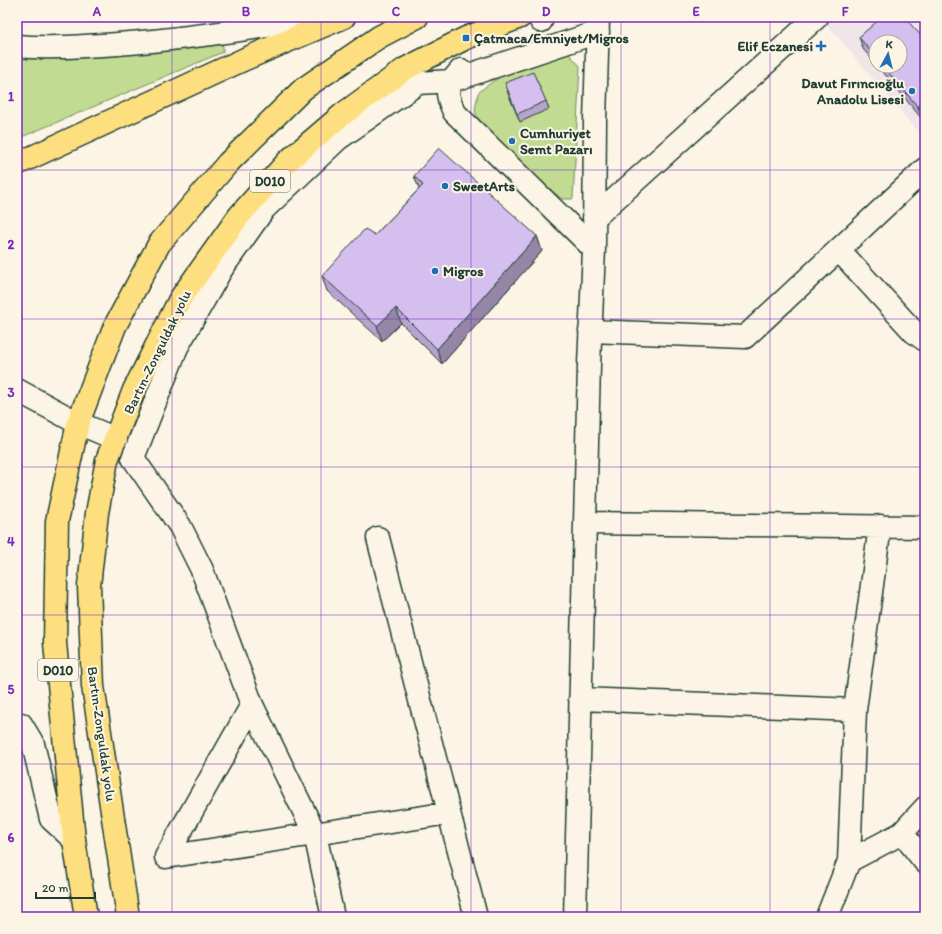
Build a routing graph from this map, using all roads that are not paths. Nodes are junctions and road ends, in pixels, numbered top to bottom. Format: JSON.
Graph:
{"nodes":[{"id":1,"x":327,"y":17,"type":"edge"},
{"id":2,"x":344,"y":17,"type":"edge"},
{"id":3,"x":417,"y":17,"type":"edge"},
{"id":4,"x":817,"y":17,"type":"edge"},
{"id":5,"x":533,"y":18,"type":"edge"},
{"id":6,"x":598,"y":23,"type":"edge"},
{"id":7,"x":17,"y":46,"type":"edge"},
{"id":8,"x":451,"y":81,"type":"junction"},
{"id":9,"x":17,"y":164,"type":"edge"},
{"id":10,"x":925,"y":169,"type":"edge"},
{"id":11,"x":594,"y":218,"type":"junction"},
{"id":12,"x":594,"y":249,"type":"junction"},
{"id":13,"x":839,"y":250,"type":"junction"},
{"id":14,"x":590,"y":331,"type":"junction"},
{"id":15,"x":925,"y":340,"type":"edge"},
{"id":16,"x":17,"y":390,"type":"edge"},
{"id":17,"x":78,"y":423,"type":"junction"},
{"id":18,"x":116,"y":439,"type":"junction"},
{"id":19,"x":585,"y":523,"type":"junction"},
{"id":20,"x":880,"y":526,"type":"junction"},
{"id":21,"x":925,"y":527,"type":"edge"},
{"id":22,"x":378,"y":538,"type":"dead end"},
{"id":23,"x":580,"y":699,"type":"junction"},
{"id":24,"x":252,"y":705,"type":"junction"},
{"id":25,"x":855,"y":710,"type":"junction"},
{"id":26,"x":17,"y":724,"type":"edge"},
{"id":27,"x":925,"y":808,"type":"edge"},
{"id":28,"x":449,"y":813,"type":"junction"},
{"id":29,"x":902,"y":833,"type":"junction"},
{"id":30,"x":315,"y":834,"type":"junction"},
{"id":31,"x":74,"y":840,"type":"junction"},
{"id":32,"x":849,"y":861,"type":"junction"},
{"id":33,"x":925,"y":862,"type":"edge"},
{"id":34,"x":86,"y":917,"type":"edge"},
{"id":35,"x":128,"y":917,"type":"edge"},
{"id":36,"x":333,"y":917,"type":"edge"},
{"id":37,"x":476,"y":917,"type":"edge"},
{"id":38,"x":575,"y":917,"type":"edge"},
{"id":39,"x":827,"y":917,"type":"edge"}],
"edges":[{"from":1,"to":7,"type":"street"},
{"from":2,"to":9,"type":"main road"},
{"from":3,"to":17,"type":"main road","number":"D010"},
{"from":4,"to":11,"type":"street"},
{"from":5,"to":18,"type":"main road","name":"Bartın-Zonguldak yolu","number":"D010"},
{"from":6,"to":8,"type":"street"},
{"from":6,"to":11,"type":"street"},
{"from":8,"to":12,"type":"street"},
{"from":8,"to":24,"type":"street"},
{"from":10,"to":13,"type":"street"},
{"from":11,"to":12,"type":"street"},
{"from":12,"to":14,"type":"street"},
{"from":13,"to":14,"type":"street"},
{"from":13,"to":15,"type":"street"},
{"from":14,"to":19,"type":"street"},
{"from":16,"to":17,"type":"street"},
{"from":17,"to":18,"type":"street"},
{"from":17,"to":31,"type":"main road","number":"D010"},
{"from":18,"to":35,"type":"main road","name":"Bartın-Zonguldak yolu","number":"D010"},
{"from":19,"to":20,"type":"street"},
{"from":19,"to":23,"type":"street"},
{"from":20,"to":21,"type":"street"},
{"from":20,"to":25,"type":"street"},
{"from":22,"to":28,"type":"street"},
{"from":23,"to":25,"type":"street"},
{"from":23,"to":38,"type":"street"},
{"from":24,"to":30,"type":"street"},
{"from":24,"to":30,"type":"street"},
{"from":25,"to":32,"type":"street"},
{"from":26,"to":31,"type":"street"},
{"from":27,"to":29,"type":"street"},
{"from":28,"to":30,"type":"street"},
{"from":28,"to":37,"type":"street"},
{"from":29,"to":32,"type":"street"},
{"from":29,"to":33,"type":"street"},
{"from":30,"to":36,"type":"street"},
{"from":31,"to":34,"type":"main road","number":"D010"},
{"from":32,"to":39,"type":"street"}]}
